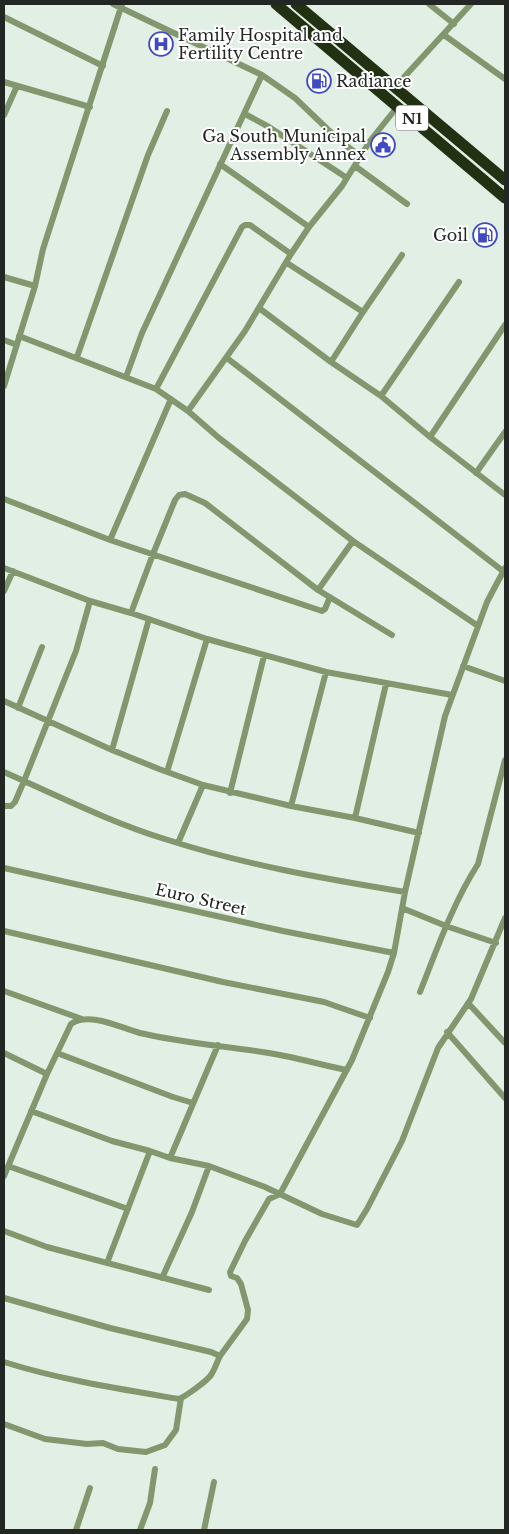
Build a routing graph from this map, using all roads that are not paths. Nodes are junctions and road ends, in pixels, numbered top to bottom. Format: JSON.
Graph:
{"nodes":[{"id":1,"x":112,"y":4,"type":"edge"},
{"id":2,"x":276,"y":4,"type":"edge"},
{"id":3,"x":296,"y":4,"type":"edge"},
{"id":4,"x":429,"y":4,"type":"edge"},
{"id":5,"x":471,"y":4,"type":"edge"},
{"id":6,"x":121,"y":6,"type":"edge"},
{"id":7,"x":4,"y":17,"type":"edge"},
{"id":8,"x":454,"y":24,"type":"junction"},
{"id":9,"x":444,"y":35,"type":"junction"},
{"id":10,"x":103,"y":66,"type":"junction"},
{"id":11,"x":262,"y":75,"type":"junction"},
{"id":12,"x":505,"y":79,"type":"edge"},
{"id":13,"x":4,"y":82,"type":"edge"},
{"id":14,"x":17,"y":86,"type":"junction"},
{"id":15,"x":396,"y":87,"type":"junction"},
{"id":16,"x":398,"y":106,"type":"junction"},
{"id":17,"x":90,"y":107,"type":"junction"},
{"id":18,"x":167,"y":111,"type":"dead end"},
{"id":19,"x":4,"y":114,"type":"edge"},
{"id":20,"x":244,"y":114,"type":"junction"},
{"id":21,"x":457,"y":139,"type":"junction"},
{"id":22,"x":447,"y":149,"type":"junction"},
{"id":23,"x":360,"y":156,"type":"junction"},
{"id":24,"x":220,"y":164,"type":"junction"},
{"id":25,"x":356,"y":166,"type":"junction"},
{"id":26,"x":347,"y":178,"type":"junction"},
{"id":27,"x":505,"y":180,"type":"edge"},
{"id":28,"x":505,"y":198,"type":"edge"},
{"id":29,"x":407,"y":204,"type":"dead end"},
{"id":30,"x":309,"y":227,"type":"junction"},
{"id":31,"x":291,"y":254,"type":"junction"},
{"id":32,"x":402,"y":255,"type":"dead end"},
{"id":33,"x":286,"y":263,"type":"junction"},
{"id":34,"x":4,"y":276,"type":"edge"},
{"id":35,"x":459,"y":282,"type":"dead end"},
{"id":36,"x":35,"y":286,"type":"junction"},
{"id":37,"x":259,"y":308,"type":"junction"},
{"id":38,"x":362,"y":312,"type":"junction"},
{"id":39,"x":505,"y":325,"type":"edge"},
{"id":40,"x":19,"y":336,"type":"junction"},
{"id":41,"x":4,"y":340,"type":"edge"},
{"id":42,"x":16,"y":345,"type":"junction"},
{"id":43,"x":77,"y":358,"type":"junction"},
{"id":44,"x":227,"y":358,"type":"junction"},
{"id":45,"x":332,"y":362,"type":"junction"},
{"id":46,"x":126,"y":377,"type":"junction"},
{"id":47,"x":4,"y":386,"type":"edge"},
{"id":48,"x":156,"y":389,"type":"junction"},
{"id":49,"x":381,"y":396,"type":"junction"},
{"id":50,"x":171,"y":399,"type":"junction"},
{"id":51,"x":188,"y":411,"type":"junction"},
{"id":52,"x":505,"y":432,"type":"edge"},
{"id":53,"x":430,"y":436,"type":"junction"},
{"id":54,"x":476,"y":473,"type":"junction"},
{"id":55,"x":505,"y":495,"type":"edge"},
{"id":56,"x":4,"y":499,"type":"edge"},
{"id":57,"x":110,"y":540,"type":"junction"},
{"id":58,"x":353,"y":541,"type":"junction"},
{"id":59,"x":153,"y":554,"type":"junction"},
{"id":60,"x":4,"y":568,"type":"edge"},
{"id":61,"x":504,"y":569,"type":"edge"},
{"id":62,"x":13,"y":571,"type":"junction"},
{"id":63,"x":318,"y":590,"type":"junction"},
{"id":64,"x":4,"y":591,"type":"edge"},
{"id":65,"x":330,"y":597,"type":"junction"},
{"id":66,"x":90,"y":602,"type":"junction"},
{"id":67,"x":131,"y":613,"type":"junction"},
{"id":68,"x":149,"y":619,"type":"junction"},
{"id":69,"x":478,"y":626,"type":"junction"},
{"id":70,"x":392,"y":635,"type":"dead end"},
{"id":71,"x":206,"y":639,"type":"junction"},
{"id":72,"x":42,"y":647,"type":"dead end"},
{"id":73,"x":264,"y":656,"type":"junction"},
{"id":74,"x":463,"y":666,"type":"junction"},
{"id":75,"x":326,"y":672,"type":"junction"},
{"id":76,"x":505,"y":681,"type":"edge"},
{"id":77,"x":386,"y":684,"type":"junction"},
{"id":78,"x":452,"y":695,"type":"junction"},
{"id":79,"x":4,"y":701,"type":"edge"},
{"id":80,"x":18,"y":708,"type":"junction"},
{"id":81,"x":49,"y":720,"type":"junction"},
{"id":82,"x":112,"y":750,"type":"junction"},
{"id":83,"x":505,"y":760,"type":"edge"},
{"id":84,"x":4,"y":772,"type":"edge"},
{"id":85,"x":167,"y":772,"type":"junction"},
{"id":86,"x":24,"y":781,"type":"junction"},
{"id":87,"x":203,"y":785,"type":"junction"},
{"id":88,"x":230,"y":793,"type":"junction"},
{"id":89,"x":4,"y":806,"type":"edge"},
{"id":90,"x":291,"y":806,"type":"junction"},
{"id":91,"x":355,"y":818,"type":"junction"},
{"id":92,"x":419,"y":833,"type":"junction"},
{"id":93,"x":178,"y":843,"type":"junction"},
{"id":94,"x":4,"y":868,"type":"edge"},
{"id":95,"x":405,"y":892,"type":"junction"},
{"id":96,"x":402,"y":908,"type":"junction"},
{"id":97,"x":505,"y":918,"type":"edge"},
{"id":98,"x":446,"y":926,"type":"junction"},
{"id":99,"x":4,"y":931,"type":"edge"},
{"id":100,"x":496,"y":943,"type":"junction"},
{"id":101,"x":394,"y":953,"type":"junction"},
{"id":102,"x":4,"y":991,"type":"edge"},
{"id":103,"x":420,"y":992,"type":"dead end"},
{"id":104,"x":468,"y":1003,"type":"junction"},
{"id":105,"x":82,"y":1018,"type":"junction"},
{"id":106,"x":370,"y":1018,"type":"junction"},
{"id":107,"x":447,"y":1032,"type":"junction"},
{"id":108,"x":505,"y":1043,"type":"edge"},
{"id":109,"x":218,"y":1045,"type":"junction"},
{"id":110,"x":4,"y":1053,"type":"edge"},
{"id":111,"x":57,"y":1053,"type":"junction"},
{"id":112,"x":347,"y":1070,"type":"junction"},
{"id":113,"x":47,"y":1074,"type":"junction"},
{"id":114,"x":505,"y":1098,"type":"edge"},
{"id":115,"x":194,"y":1102,"type":"junction"},
{"id":116,"x":31,"y":1111,"type":"junction"},
{"id":117,"x":150,"y":1151,"type":"junction"},
{"id":118,"x":170,"y":1158,"type":"junction"},
{"id":119,"x":8,"y":1166,"type":"junction"},
{"id":120,"x":209,"y":1166,"type":"junction"},
{"id":121,"x":4,"y":1176,"type":"edge"},
{"id":122,"x":280,"y":1194,"type":"junction"},
{"id":123,"x":128,"y":1209,"type":"junction"},
{"id":124,"x":4,"y":1231,"type":"edge"},
{"id":125,"x":108,"y":1263,"type":"junction"},
{"id":126,"x":162,"y":1278,"type":"junction"},
{"id":127,"x":209,"y":1290,"type":"dead end"},
{"id":128,"x":4,"y":1298,"type":"edge"},
{"id":129,"x":220,"y":1356,"type":"junction"},
{"id":130,"x":4,"y":1362,"type":"edge"},
{"id":131,"x":181,"y":1398,"type":"junction"},
{"id":132,"x":4,"y":1424,"type":"edge"},
{"id":133,"x":155,"y":1468,"type":"dead end"},
{"id":134,"x":214,"y":1482,"type":"dead end"},
{"id":135,"x":90,"y":1488,"type":"dead end"},
{"id":136,"x":76,"y":1530,"type":"edge"},
{"id":137,"x":140,"y":1530,"type":"edge"},
{"id":138,"x":204,"y":1530,"type":"edge"}],
"edges":[{"from":1,"to":6,"type":"street"},
{"from":2,"to":16,"type":"highway","number":"N1"},
{"from":3,"to":15,"type":"highway","number":"N1"},
{"from":4,"to":8,"type":"street"},
{"from":5,"to":8,"type":"street"},
{"from":6,"to":10,"type":"street"},
{"from":6,"to":11,"type":"street"},
{"from":7,"to":10,"type":"street"},
{"from":8,"to":9,"type":"street"},
{"from":9,"to":12,"type":"street"},
{"from":9,"to":15,"type":"street"},
{"from":10,"to":17,"type":"street"},
{"from":11,"to":20,"type":"street"},
{"from":11,"to":23,"type":"street"},
{"from":13,"to":14,"type":"street"},
{"from":14,"to":17,"type":"street"},
{"from":14,"to":19,"type":"street"},
{"from":15,"to":21,"type":"highway","number":"N1"},
{"from":16,"to":22,"type":"highway","number":"N1"},
{"from":16,"to":23,"type":"street"},
{"from":17,"to":36,"type":"street"},
{"from":18,"to":43,"type":"street"},
{"from":20,"to":24,"type":"street"},
{"from":20,"to":26,"type":"street"},
{"from":21,"to":22,"type":"highway"},
{"from":21,"to":27,"type":"highway","number":"N1"},
{"from":22,"to":28,"type":"highway","number":"N1"},
{"from":23,"to":25,"type":"street"},
{"from":24,"to":30,"type":"street"},
{"from":24,"to":46,"type":"street"},
{"from":25,"to":26,"type":"street"},
{"from":25,"to":29,"type":"street"},
{"from":26,"to":30,"type":"street"},
{"from":30,"to":31,"type":"street"},
{"from":31,"to":33,"type":"street"},
{"from":31,"to":48,"type":"street"},
{"from":32,"to":38,"type":"street"},
{"from":33,"to":37,"type":"street"},
{"from":33,"to":38,"type":"street"},
{"from":34,"to":36,"type":"street"},
{"from":35,"to":49,"type":"street"},
{"from":36,"to":40,"type":"street"},
{"from":37,"to":44,"type":"street"},
{"from":37,"to":45,"type":"street"},
{"from":38,"to":45,"type":"street"},
{"from":39,"to":53,"type":"street"},
{"from":40,"to":42,"type":"street"},
{"from":40,"to":43,"type":"street"},
{"from":41,"to":42,"type":"street"},
{"from":42,"to":47,"type":"street"},
{"from":43,"to":46,"type":"street"},
{"from":44,"to":51,"type":"street"},
{"from":44,"to":61,"type":"street"},
{"from":45,"to":49,"type":"street"},
{"from":46,"to":48,"type":"street"},
{"from":48,"to":50,"type":"street"},
{"from":49,"to":53,"type":"street"},
{"from":50,"to":51,"type":"street"},
{"from":50,"to":57,"type":"street"},
{"from":51,"to":58,"type":"street"},
{"from":52,"to":54,"type":"street"},
{"from":53,"to":54,"type":"street"},
{"from":54,"to":55,"type":"street"},
{"from":56,"to":57,"type":"street"},
{"from":57,"to":59,"type":"street"},
{"from":58,"to":63,"type":"street"},
{"from":58,"to":69,"type":"street"},
{"from":59,"to":63,"type":"street"},
{"from":59,"to":65,"type":"street"},
{"from":59,"to":67,"type":"street"},
{"from":60,"to":62,"type":"street"},
{"from":61,"to":69,"type":"street"},
{"from":62,"to":64,"type":"street"},
{"from":62,"to":66,"type":"street"},
{"from":63,"to":65,"type":"street"},
{"from":65,"to":70,"type":"street"},
{"from":66,"to":67,"type":"street"},
{"from":66,"to":81,"type":"street"},
{"from":67,"to":68,"type":"street"},
{"from":68,"to":71,"type":"street"},
{"from":68,"to":82,"type":"street"},
{"from":69,"to":74,"type":"street"},
{"from":71,"to":73,"type":"street"},
{"from":71,"to":85,"type":"street"},
{"from":72,"to":80,"type":"street"},
{"from":73,"to":75,"type":"street"},
{"from":73,"to":88,"type":"street"},
{"from":74,"to":76,"type":"street"},
{"from":74,"to":78,"type":"street"},
{"from":75,"to":77,"type":"street"},
{"from":75,"to":90,"type":"street"},
{"from":77,"to":78,"type":"street"},
{"from":77,"to":91,"type":"street"},
{"from":78,"to":92,"type":"street"},
{"from":79,"to":80,"type":"street"},
{"from":80,"to":81,"type":"street"},
{"from":81,"to":82,"type":"street"},
{"from":81,"to":86,"type":"street"},
{"from":82,"to":85,"type":"street"},
{"from":83,"to":98,"type":"street"},
{"from":84,"to":86,"type":"street"},
{"from":85,"to":87,"type":"street"},
{"from":86,"to":89,"type":"street"},
{"from":86,"to":93,"type":"street"},
{"from":87,"to":88,"type":"street"},
{"from":87,"to":93,"type":"street"},
{"from":88,"to":90,"type":"street"},
{"from":90,"to":91,"type":"street"},
{"from":91,"to":92,"type":"street"},
{"from":92,"to":95,"type":"street"},
{"from":93,"to":95,"type":"street"},
{"from":94,"to":101,"type":"street","name":"Euro Street"},
{"from":95,"to":96,"type":"street"},
{"from":96,"to":98,"type":"street"},
{"from":96,"to":101,"type":"street"},
{"from":97,"to":100,"type":"street"},
{"from":98,"to":100,"type":"street"},
{"from":98,"to":103,"type":"street"},
{"from":99,"to":106,"type":"street"},
{"from":100,"to":104,"type":"street"},
{"from":101,"to":106,"type":"street"},
{"from":102,"to":105,"type":"street"},
{"from":104,"to":107,"type":"street"},
{"from":104,"to":108,"type":"street"},
{"from":105,"to":109,"type":"street"},
{"from":105,"to":111,"type":"street"},
{"from":106,"to":112,"type":"street"},
{"from":107,"to":114,"type":"street"},
{"from":107,"to":122,"type":"street"},
{"from":109,"to":112,"type":"street"},
{"from":109,"to":115,"type":"street"},
{"from":110,"to":113,"type":"street"},
{"from":111,"to":113,"type":"street"},
{"from":111,"to":115,"type":"street"},
{"from":112,"to":122,"type":"street"},
{"from":113,"to":116,"type":"street"},
{"from":115,"to":118,"type":"street"},
{"from":116,"to":117,"type":"street"},
{"from":116,"to":119,"type":"street"},
{"from":117,"to":118,"type":"street"},
{"from":117,"to":123,"type":"street"},
{"from":118,"to":120,"type":"street"},
{"from":119,"to":121,"type":"street"},
{"from":119,"to":123,"type":"street"},
{"from":120,"to":122,"type":"street"},
{"from":120,"to":126,"type":"street"},
{"from":122,"to":129,"type":"street"},
{"from":123,"to":125,"type":"street"},
{"from":124,"to":125,"type":"street"},
{"from":125,"to":126,"type":"street"},
{"from":126,"to":127,"type":"street"},
{"from":128,"to":129,"type":"street"},
{"from":129,"to":131,"type":"street"},
{"from":130,"to":131,"type":"street"},
{"from":131,"to":132,"type":"street"},
{"from":133,"to":137,"type":"street"},
{"from":134,"to":138,"type":"street"},
{"from":135,"to":136,"type":"street"}]}
